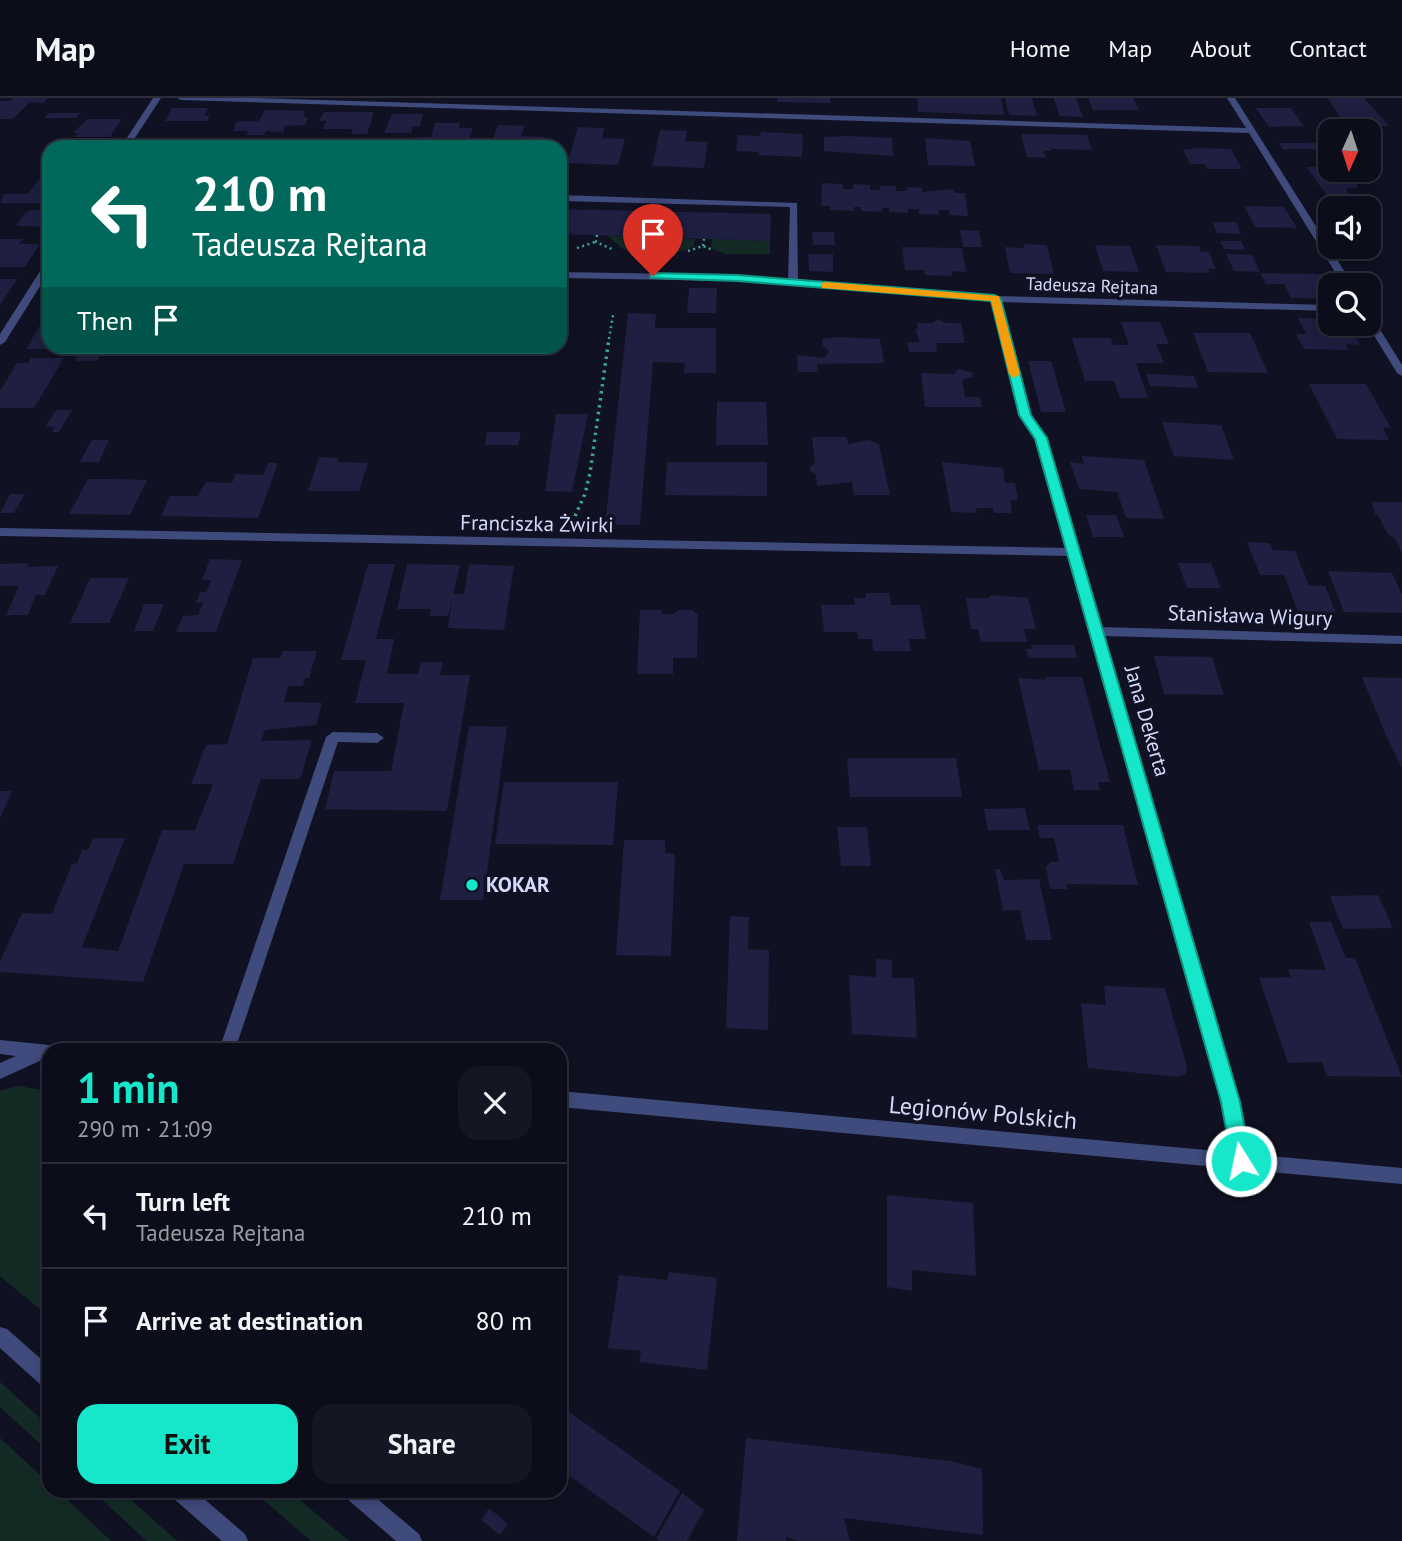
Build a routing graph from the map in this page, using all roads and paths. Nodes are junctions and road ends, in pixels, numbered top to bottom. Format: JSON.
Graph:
{"nodes":[{"id":1,"x":157,"y":98,"type":"edge"},
{"id":2,"x":181,"y":98,"type":"edge"},
{"id":3,"x":1231,"y":98,"type":"edge"},
{"id":4,"x":1251,"y":131,"type":"junction"},
{"id":5,"x":130,"y":140,"type":"edge"},
{"id":6,"x":567,"y":198,"type":"edge"},
{"id":7,"x":597,"y":235,"type":"dead end"},
{"id":8,"x":704,"y":239,"type":"dead end"},
{"id":9,"x":596,"y":242,"type":"junction"},
{"id":10,"x":587,"y":245,"type":"dead end"},
{"id":11,"x":604,"y":246,"type":"dead end"},
{"id":12,"x":703,"y":246,"type":"junction"},
{"id":13,"x":694,"y":249,"type":"dead end"},
{"id":14,"x":711,"y":249,"type":"dead end"},
{"id":15,"x":1340,"y":273,"type":"edge"},
{"id":16,"x":567,"y":275,"type":"edge"},
{"id":17,"x":42,"y":278,"type":"edge"},
{"id":18,"x":793,"y":282,"type":"junction"},
{"id":19,"x":995,"y":299,"type":"junction"},
{"id":20,"x":1318,"y":308,"type":"edge"},
{"id":21,"x":613,"y":315,"type":"dead end"},
{"id":22,"x":1379,"y":336,"type":"edge"},
{"id":23,"x":0,"y":342,"type":"edge"},
{"id":24,"x":1402,"y":373,"type":"edge"},
{"id":25,"x":0,"y":532,"type":"edge"},
{"id":26,"x":570,"y":544,"type":"junction"},
{"id":27,"x":1073,"y":552,"type":"junction"},
{"id":28,"x":1097,"y":631,"type":"junction"},
{"id":29,"x":1402,"y":640,"type":"edge"},
{"id":30,"x":377,"y":738,"type":"dead end"},
{"id":31,"x":229,"y":1043,"type":"edge"},
{"id":32,"x":0,"y":1047,"type":"edge"},
{"id":33,"x":42,"y":1052,"type":"edge"},
{"id":34,"x":42,"y":1055,"type":"edge"},
{"id":35,"x":0,"y":1071,"type":"edge"},
{"id":36,"x":567,"y":1100,"type":"edge"},
{"id":37,"x":1241,"y":1161,"type":"junction"},
{"id":38,"x":1402,"y":1177,"type":"edge"},
{"id":39,"x":0,"y":1336,"type":"edge"},
{"id":40,"x":42,"y":1373,"type":"edge"},
{"id":41,"x":188,"y":1498,"type":"edge"},
{"id":42,"x":361,"y":1498,"type":"edge"},
{"id":43,"x":238,"y":1541,"type":"edge"},
{"id":44,"x":412,"y":1541,"type":"edge"}],
"edges":[{"from":1,"to":5,"type":"street"},
{"from":2,"to":4,"type":"street"},
{"from":3,"to":4,"type":"street"},
{"from":4,"to":15,"type":"street"},
{"from":6,"to":18,"type":"street"},
{"from":7,"to":9,"type":"path"},
{"from":8,"to":12,"type":"path"},
{"from":9,"to":10,"type":"path"},
{"from":9,"to":11,"type":"path"},
{"from":12,"to":13,"type":"path"},
{"from":12,"to":14,"type":"path"},
{"from":16,"to":18,"type":"street","name":"Tadeusza Rejtana"},
{"from":17,"to":23,"type":"street"},
{"from":18,"to":19,"type":"street","name":"Tadeusza Rejtana"},
{"from":19,"to":20,"type":"street","name":"Tadeusza Rejtana"},
{"from":19,"to":27,"type":"street","name":"Jana Dekerta"},
{"from":21,"to":26,"type":"path"},
{"from":22,"to":24,"type":"street"},
{"from":25,"to":26,"type":"street","name":"Franciszka Żwirki"},
{"from":26,"to":27,"type":"street","name":"Franciszka Żwirki"},
{"from":27,"to":28,"type":"street","name":"Jana Dekerta"},
{"from":28,"to":29,"type":"street","name":"Stanisława Wigury"},
{"from":28,"to":37,"type":"street","name":"Jana Dekerta"},
{"from":30,"to":31,"type":"street"},
{"from":32,"to":33,"type":"street"},
{"from":34,"to":35,"type":"street"},
{"from":36,"to":37,"type":"street","name":"Legionów Polskich"},
{"from":37,"to":38,"type":"street","name":"Legionów Polskich"},
{"from":39,"to":40,"type":"street"},
{"from":41,"to":43,"type":"street"},
{"from":42,"to":44,"type":"street"}]}
